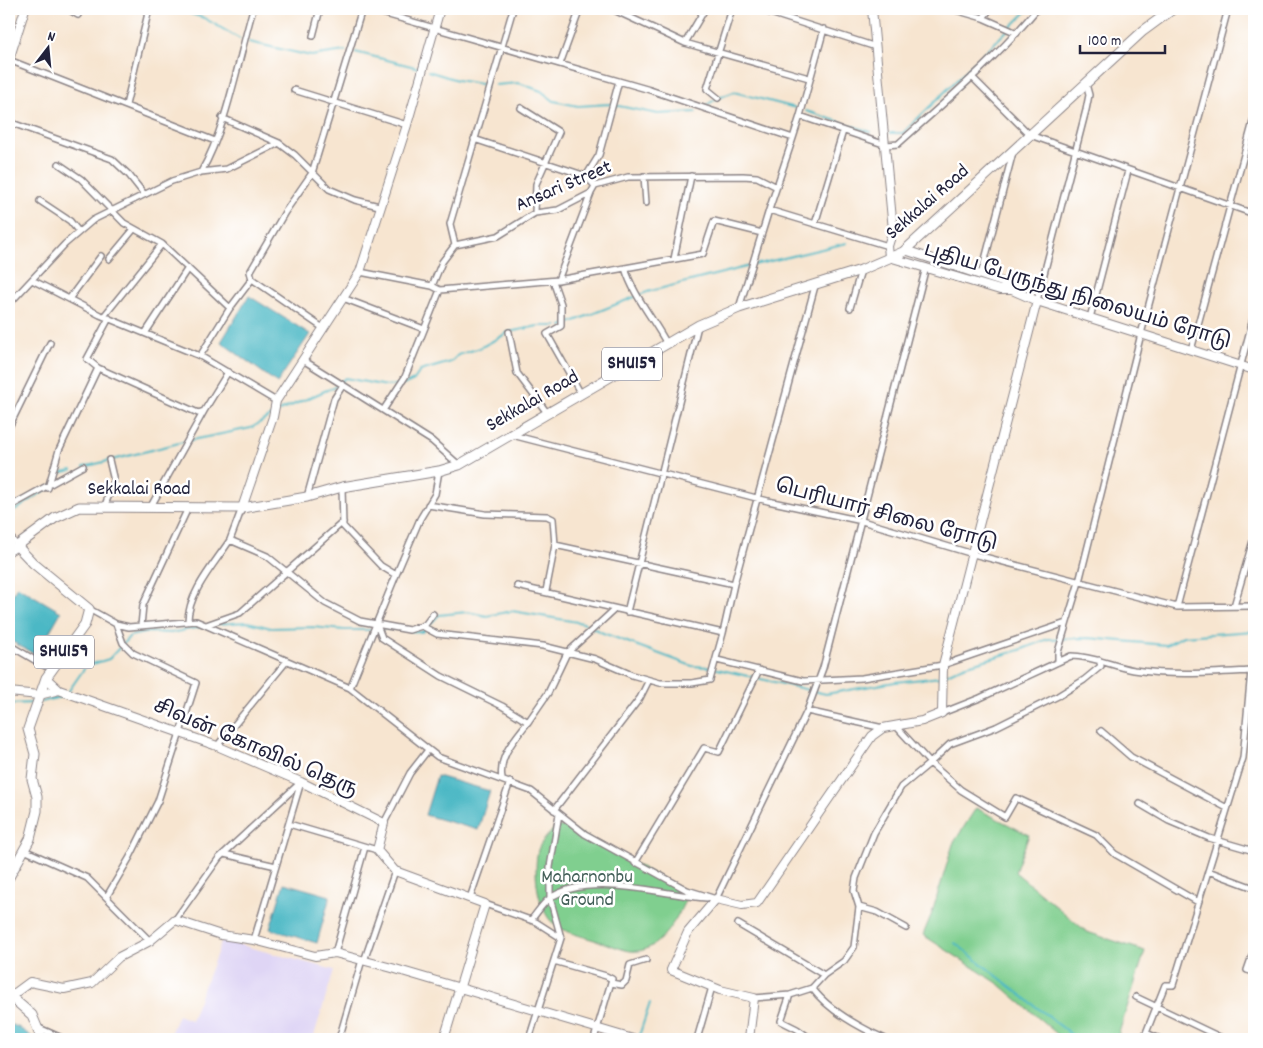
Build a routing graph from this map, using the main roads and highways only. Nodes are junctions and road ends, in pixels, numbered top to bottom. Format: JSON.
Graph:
{"nodes":[{"id":1,"x":1173,"y":9,"type":"edge"},
{"id":2,"x":9,"y":877,"type":"edge"},
{"id":3,"x":10,"y":995,"type":"edge"},
{"id":4,"x":42,"y":1039,"type":"edge"}],
"edges":[{"from":1,"to":2,"type":"main road","name":"Sekkalai Road","number":"SHU159"},
{"from":3,"to":4,"type":"main road"}]}
